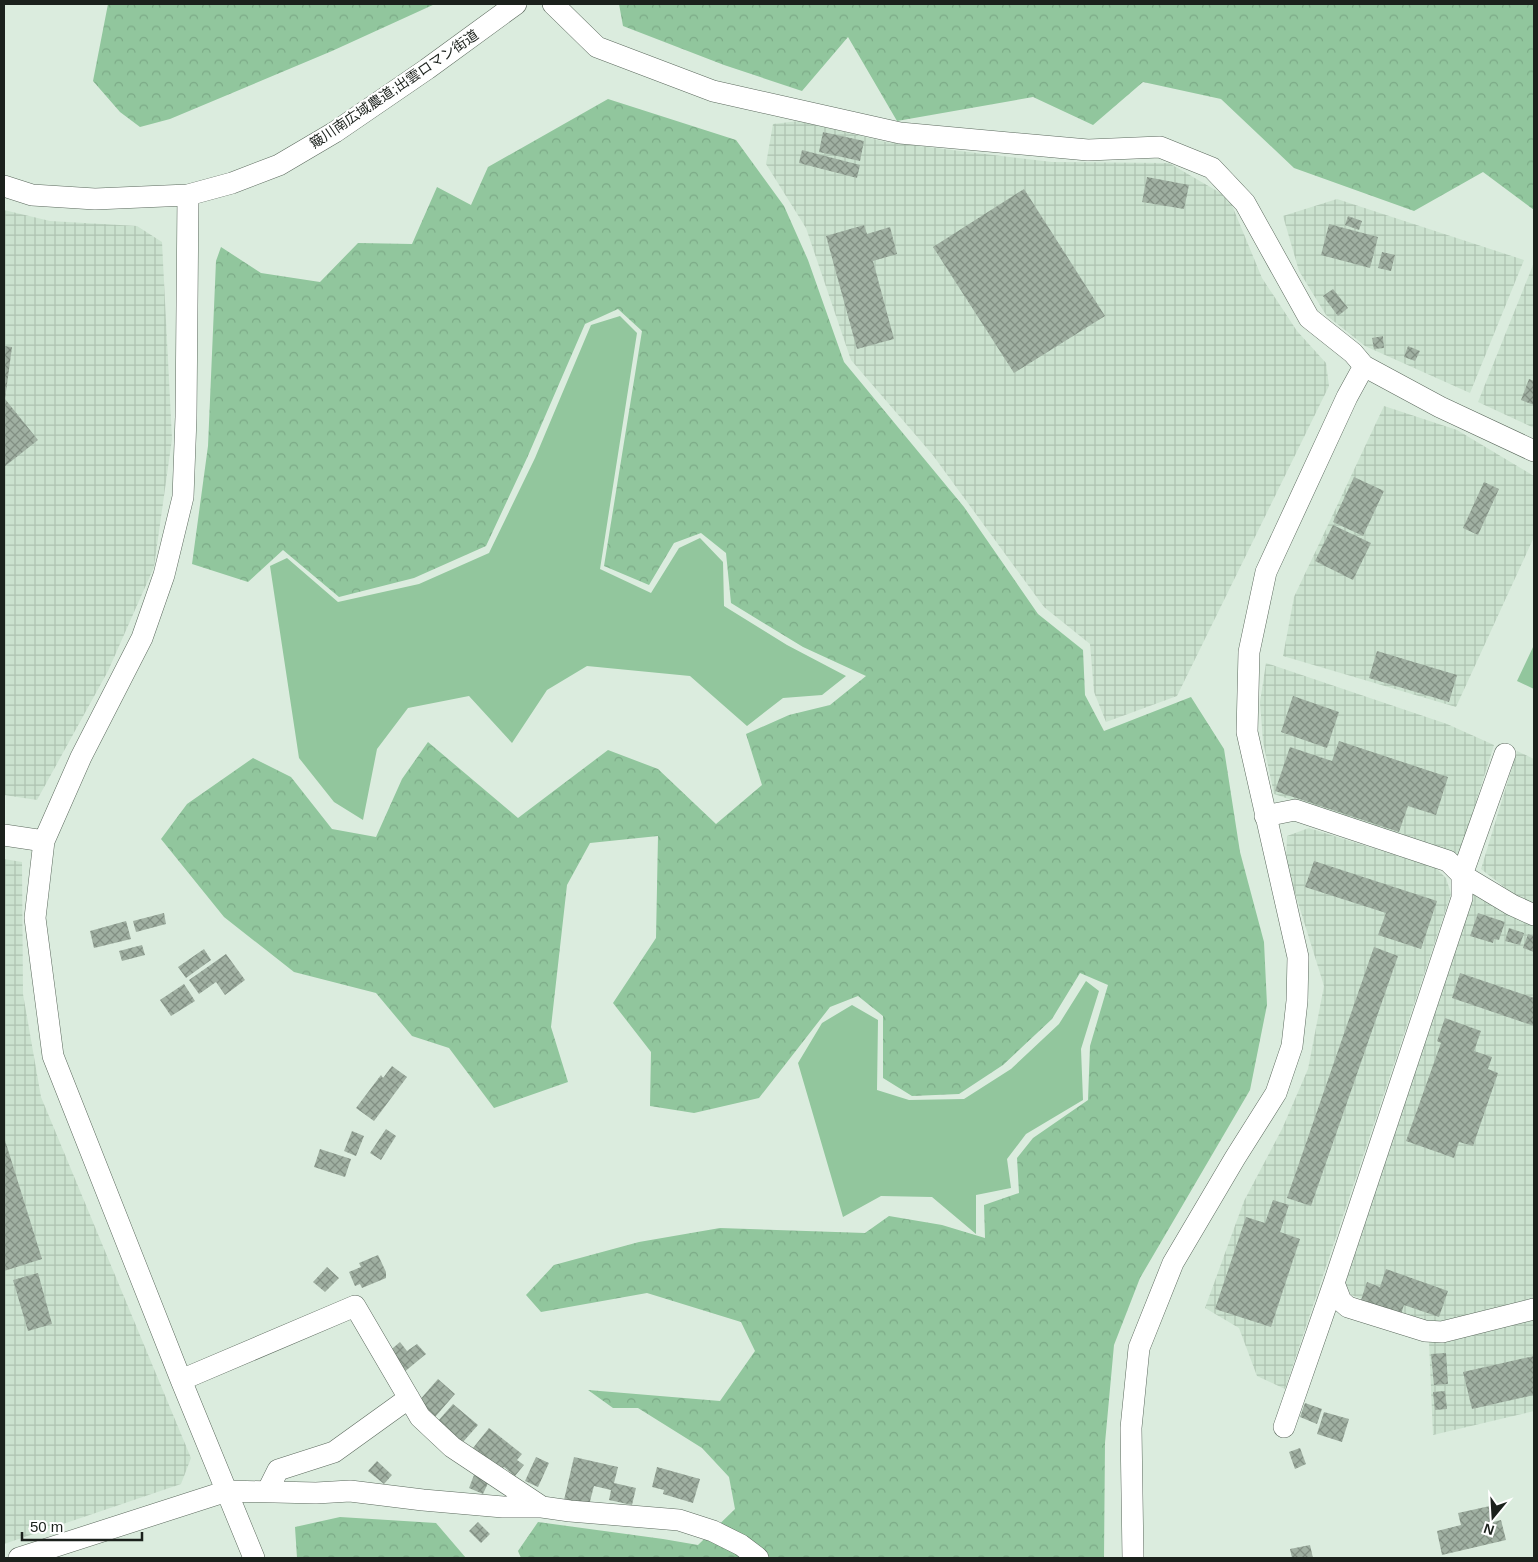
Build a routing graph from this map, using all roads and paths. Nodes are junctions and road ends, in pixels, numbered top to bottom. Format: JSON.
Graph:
{"nodes":[{"id":1,"x":516,"y":4,"type":"edge"},
{"id":2,"x":553,"y":4,"type":"edge"},
{"id":3,"x":4,"y":186,"type":"edge"},
{"id":4,"x":188,"y":195,"type":"junction"},
{"id":5,"x":1364,"y":366,"type":"junction"},
{"id":6,"x":1534,"y":451,"type":"edge"},
{"id":7,"x":1505,"y":754,"type":"dead end"},
{"id":8,"x":1265,"y":816,"type":"junction"},
{"id":9,"x":4,"y":835,"type":"edge"},
{"id":10,"x":44,"y":841,"type":"junction"},
{"id":11,"x":1462,"y":875,"type":"junction"},
{"id":12,"x":1534,"y":915,"type":"edge"},
{"id":13,"x":1334,"y":1283,"type":"junction"},
{"id":14,"x":1534,"y":1309,"type":"edge"},
{"id":15,"x":181,"y":1380,"type":"junction"},
{"id":16,"x":409,"y":1398,"type":"junction"},
{"id":17,"x":1284,"y":1426,"type":"dead end"},
{"id":18,"x":227,"y":1491,"type":"junction"},
{"id":19,"x":267,"y":1492,"type":"junction"},
{"id":20,"x":542,"y":1507,"type":"junction"},
{"id":21,"x":19,"y":1558,"type":"edge"},
{"id":22,"x":254,"y":1558,"type":"edge"},
{"id":23,"x":758,"y":1558,"type":"edge"},
{"id":24,"x":1133,"y":1558,"type":"edge"}],
"edges":[{"from":1,"to":4,"type":"street","name":"簸川南広域農道;出雲ロマン街道"},
{"from":2,"to":5,"type":"street"},
{"from":3,"to":4,"type":"street","name":"簸川南広域農道;出雲ロマン街道"},
{"from":4,"to":10,"type":"street"},
{"from":5,"to":6,"type":"street"},
{"from":5,"to":8,"type":"street"},
{"from":7,"to":11,"type":"street"},
{"from":8,"to":11,"type":"street"},
{"from":8,"to":24,"type":"street"},
{"from":9,"to":10,"type":"street"},
{"from":10,"to":15,"type":"street"},
{"from":11,"to":12,"type":"street"},
{"from":11,"to":13,"type":"street"},
{"from":13,"to":14,"type":"street"},
{"from":13,"to":17,"type":"street"},
{"from":15,"to":16,"type":"street"},
{"from":15,"to":18,"type":"street"},
{"from":16,"to":19,"type":"street"},
{"from":16,"to":20,"type":"street"},
{"from":18,"to":19,"type":"street"},
{"from":18,"to":21,"type":"street"},
{"from":18,"to":22,"type":"street"},
{"from":19,"to":20,"type":"street"},
{"from":20,"to":23,"type":"street"}]}
